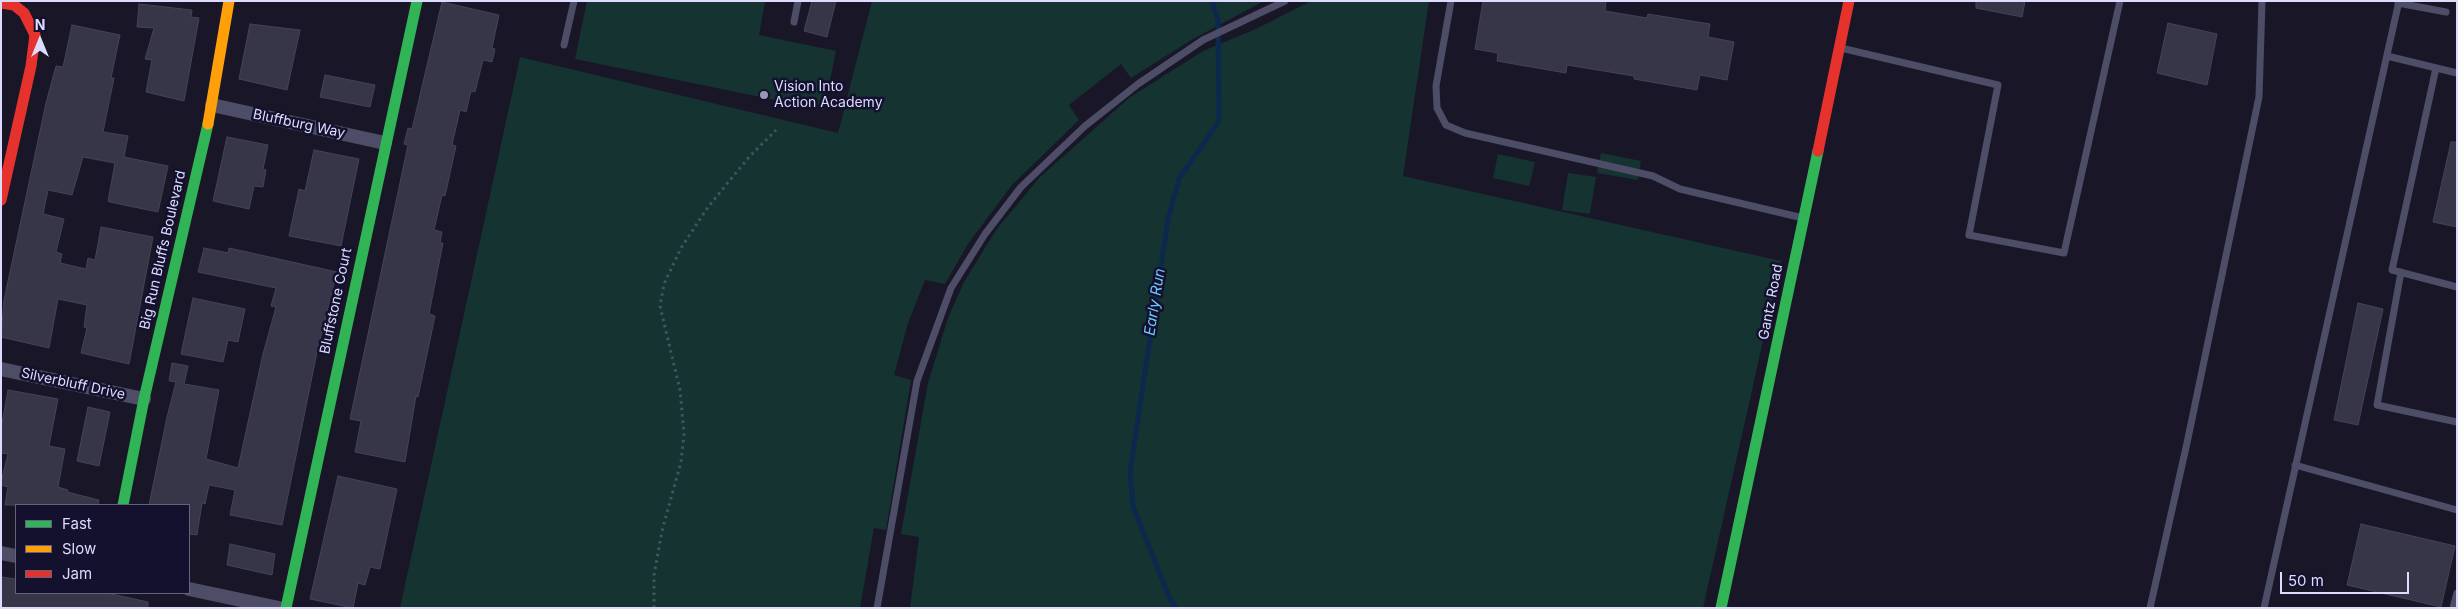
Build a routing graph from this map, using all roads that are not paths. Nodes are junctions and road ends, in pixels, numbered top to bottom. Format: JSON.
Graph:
{"nodes":[{"id":1,"x":229,"y":1,"type":"edge"},
{"id":2,"x":417,"y":1,"type":"edge"},
{"id":3,"x":574,"y":1,"type":"edge"},
{"id":4,"x":798,"y":1,"type":"edge"},
{"id":5,"x":1285,"y":1,"type":"edge"},
{"id":6,"x":1451,"y":1,"type":"edge"},
{"id":7,"x":1849,"y":1,"type":"edge"},
{"id":8,"x":2120,"y":1,"type":"edge"},
{"id":9,"x":2262,"y":1,"type":"edge"},
{"id":10,"x":2399,"y":2,"type":"edge"},
{"id":11,"x":1,"y":3,"type":"edge"},
{"id":12,"x":2446,"y":12,"type":"dead end"},
{"id":13,"x":794,"y":22,"type":"dead end"},
{"id":14,"x":564,"y":46,"type":"dead end"},
{"id":15,"x":1838,"y":48,"type":"junction"},
{"id":16,"x":2386,"y":56,"type":"junction"},
{"id":17,"x":2436,"y":68,"type":"junction"},
{"id":18,"x":2457,"y":73,"type":"edge"},
{"id":19,"x":212,"y":104,"type":"junction"},
{"id":20,"x":385,"y":143,"type":"junction"},
{"id":21,"x":3,"y":185,"type":"edge"},
{"id":22,"x":1,"y":200,"type":"edge"},
{"id":23,"x":1803,"y":218,"type":"junction"},
{"id":24,"x":2401,"y":272,"type":"junction"},
{"id":25,"x":2457,"y":287,"type":"edge"},
{"id":26,"x":1,"y":369,"type":"edge"},
{"id":27,"x":144,"y":399,"type":"junction"},
{"id":28,"x":2457,"y":422,"type":"edge"},
{"id":29,"x":2296,"y":466,"type":"junction"},
{"id":30,"x":122,"y":504,"type":"edge"},
{"id":31,"x":2457,"y":510,"type":"edge"},
{"id":32,"x":1,"y":553,"type":"edge"},
{"id":33,"x":15,"y":556,"type":"edge"},
{"id":34,"x":190,"y":589,"type":"edge"},
{"id":35,"x":2457,"y":593,"type":"edge"},
{"id":36,"x":279,"y":608,"type":"edge"},
{"id":37,"x":286,"y":608,"type":"edge"},
{"id":38,"x":877,"y":608,"type":"edge"},
{"id":39,"x":1720,"y":608,"type":"edge"},
{"id":40,"x":2150,"y":608,"type":"edge"},
{"id":41,"x":2264,"y":608,"type":"edge"},
{"id":42,"x":2452,"y":608,"type":"edge"}],
"edges":[{"from":1,"to":19,"type":"street","name":"Big Run Bluffs Boulevard"},
{"from":2,"to":20,"type":"street","name":"Bluffstone Court"},
{"from":3,"to":14,"type":"lane"},
{"from":4,"to":13,"type":"lane"},
{"from":5,"to":38,"type":"lane"},
{"from":6,"to":23,"type":"lane"},
{"from":7,"to":15,"type":"street","name":"Gantz Road"},
{"from":8,"to":15,"type":"lane"},
{"from":9,"to":40,"type":"lane"},
{"from":10,"to":12,"type":"lane"},
{"from":10,"to":16,"type":"lane"},
{"from":11,"to":21,"type":"street"},
{"from":15,"to":23,"type":"street","name":"Gantz Road"},
{"from":16,"to":17,"type":"lane"},
{"from":16,"to":29,"type":"lane"},
{"from":17,"to":18,"type":"lane"},
{"from":17,"to":24,"type":"lane"},
{"from":19,"to":20,"type":"street","name":"Bluffburg Way"},
{"from":19,"to":27,"type":"street","name":"Big Run Bluffs Boulevard"},
{"from":20,"to":37,"type":"street","name":"Bluffstone Court"},
{"from":21,"to":22,"type":"street"},
{"from":23,"to":39,"type":"street","name":"Gantz Road"},
{"from":24,"to":25,"type":"lane"},
{"from":24,"to":28,"type":"lane"},
{"from":26,"to":27,"type":"street","name":"Silverbluff Drive"},
{"from":27,"to":30,"type":"street","name":"Big Run Bluffs Boulevard"},
{"from":29,"to":31,"type":"lane"},
{"from":29,"to":41,"type":"lane"},
{"from":32,"to":33,"type":"street"},
{"from":34,"to":36,"type":"street"},
{"from":35,"to":42,"type":"lane"}]}
